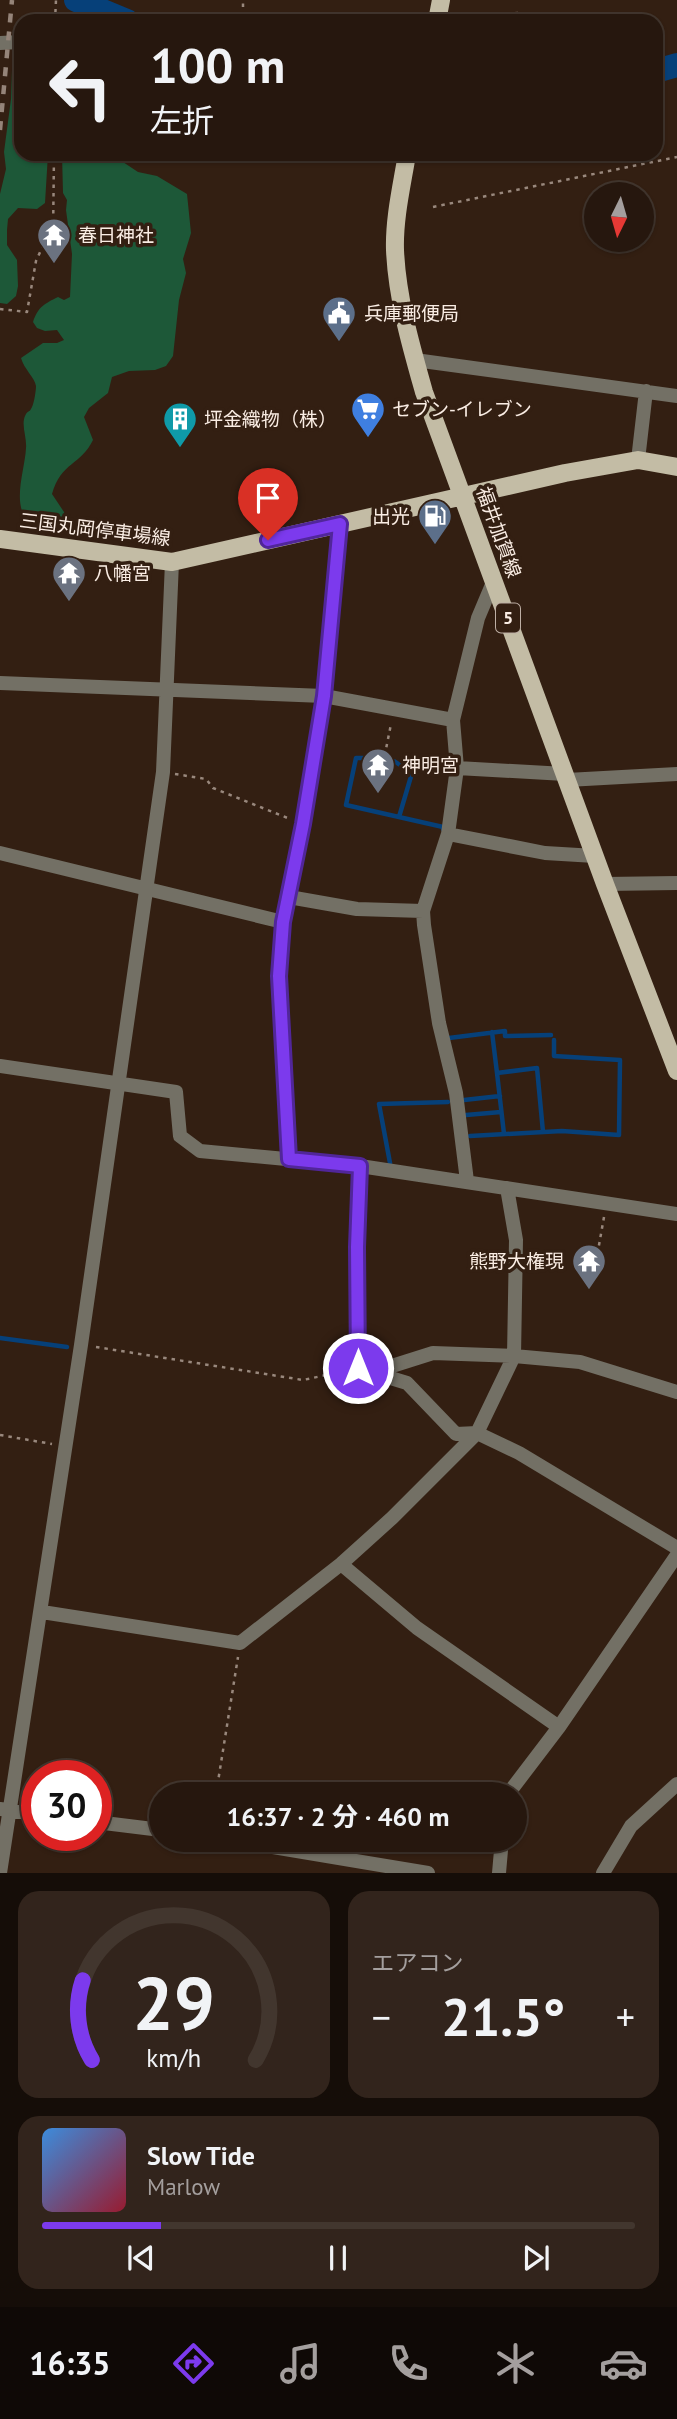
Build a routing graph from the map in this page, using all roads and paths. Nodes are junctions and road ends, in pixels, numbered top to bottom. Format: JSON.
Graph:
{"nodes":[{"id":1,"x":243,"y":0,"type":"edge"},
{"id":2,"x":243,"y":7,"type":"dead end"},
{"id":3,"x":439,"y":12,"type":"edge"},
{"id":4,"x":521,"y":13,"type":"dead end"},
{"id":5,"x":54,"y":161,"type":"edge"},
{"id":6,"x":406,"y":161,"type":"edge"},
{"id":7,"x":658,"y":161,"type":"edge"},
{"id":8,"x":433,"y":208,"type":"dead end"},
{"id":9,"x":0,"y":309,"type":"edge"},
{"id":10,"x":415,"y":360,"type":"junction"},
{"id":11,"x":646,"y":391,"type":"junction"},
{"id":12,"x":677,"y":396,"type":"edge"},
{"id":13,"x":638,"y":460,"type":"junction"},
{"id":14,"x":677,"y":467,"type":"edge"},
{"id":15,"x":463,"y":494,"type":"junction"},
{"id":16,"x":340,"y":524,"type":"junction"},
{"id":17,"x":0,"y":539,"type":"edge"},
{"id":18,"x":172,"y":562,"type":"junction"},
{"id":19,"x":494,"y":580,"type":"junction"},
{"id":20,"x":0,"y":683,"type":"edge"},
{"id":21,"x":166,"y":691,"type":"junction"},
{"id":22,"x":324,"y":696,"type":"junction"},
{"id":23,"x":394,"y":708,"type":"junction"},
{"id":24,"x":453,"y":720,"type":"junction"},
{"id":25,"x":457,"y":768,"type":"junction"},
{"id":26,"x":163,"y":772,"type":"junction"},
{"id":27,"x":677,"y":774,"type":"edge"},
{"id":28,"x":566,"y":777,"type":"junction"},
{"id":29,"x":378,"y":789,"type":"dead end"},
{"id":30,"x":303,"y":824,"type":"junction"},
{"id":31,"x":449,"y":834,"type":"junction"},
{"id":32,"x":0,"y":853,"type":"edge"},
{"id":33,"x":595,"y":856,"type":"junction"},
{"id":34,"x":677,"y":883,"type":"edge"},
{"id":35,"x":606,"y":884,"type":"junction"},
{"id":36,"x":145,"y":890,"type":"junction"},
{"id":37,"x":289,"y":897,"type":"junction"},
{"id":38,"x":423,"y":911,"type":"junction"},
{"id":39,"x":283,"y":922,"type":"junction"},
{"id":40,"x":0,"y":1066,"type":"edge"},
{"id":41,"x":677,"y":1070,"type":"edge"},
{"id":42,"x":119,"y":1083,"type":"junction"},
{"id":43,"x":289,"y":1159,"type":"junction"},
{"id":44,"x":360,"y":1166,"type":"junction"},
{"id":45,"x":467,"y":1181,"type":"junction"},
{"id":46,"x":507,"y":1188,"type":"junction"},
{"id":47,"x":607,"y":1203,"type":"junction"},
{"id":48,"x":677,"y":1214,"type":"edge"},
{"id":49,"x":593,"y":1279,"type":"dead end"},
{"id":50,"x":81,"y":1345,"type":"junction"},
{"id":51,"x":514,"y":1356,"type":"junction"},
{"id":52,"x":365,"y":1370,"type":"junction"},
{"id":53,"x":677,"y":1392,"type":"edge"},
{"id":54,"x":477,"y":1433,"type":"junction"},
{"id":55,"x":0,"y":1435,"type":"edge"},
{"id":56,"x":65,"y":1447,"type":"junction"},
{"id":57,"x":677,"y":1548,"type":"edge"},
{"id":58,"x":677,"y":1555,"type":"edge"},
{"id":59,"x":341,"y":1564,"type":"junction"},
{"id":60,"x":41,"y":1612,"type":"junction"},
{"id":61,"x":240,"y":1643,"type":"junction"},
{"id":62,"x":559,"y":1727,"type":"junction"},
{"id":63,"x":218,"y":1782,"type":"edge"},
{"id":64,"x":517,"y":1782,"type":"edge"},
{"id":65,"x":677,"y":1784,"type":"edge"},
{"id":66,"x":5,"y":1810,"type":"edge"},
{"id":67,"x":112,"y":1824,"type":"edge"},
{"id":68,"x":149,"y":1829,"type":"edge"},
{"id":69,"x":302,"y":1852,"type":"edge"},
{"id":70,"x":501,"y":1852,"type":"edge"},
{"id":71,"x":0,"y":1873,"type":"edge"},
{"id":72,"x":428,"y":1873,"type":"edge"},
{"id":73,"x":499,"y":1873,"type":"edge"},
{"id":74,"x":603,"y":1873,"type":"edge"}],
"edges":[{"from":1,"to":2,"type":"path"},
{"from":3,"to":4,"type":"path"},
{"from":5,"to":9,"type":"path"},
{"from":6,"to":10,"type":"main road","name":"福井加賀線","number":"5"},
{"from":7,"to":8,"type":"path"},
{"from":10,"to":11,"type":"street"},
{"from":10,"to":15,"type":"main road","name":"福井加賀線","number":"5"},
{"from":11,"to":12,"type":"street"},
{"from":11,"to":13,"type":"street"},
{"from":13,"to":14,"type":"main road","name":"三国丸岡停車場線"},
{"from":13,"to":15,"type":"main road","name":"三国丸岡停車場線"},
{"from":15,"to":16,"type":"main road","name":"三国丸岡停車場線"},
{"from":15,"to":19,"type":"main road","name":"福井加賀線","number":"5"},
{"from":16,"to":18,"type":"main road","name":"三国丸岡停車場線"},
{"from":16,"to":22,"type":"street"},
{"from":17,"to":18,"type":"main road","name":"三国丸岡停車場線"},
{"from":18,"to":21,"type":"street"},
{"from":19,"to":24,"type":"street"},
{"from":19,"to":28,"type":"main road","name":"福井加賀線","number":"5"},
{"from":20,"to":21,"type":"street"},
{"from":21,"to":22,"type":"street"},
{"from":21,"to":26,"type":"street"},
{"from":22,"to":23,"type":"street"},
{"from":22,"to":30,"type":"street"},
{"from":23,"to":24,"type":"street"},
{"from":23,"to":29,"type":"path"},
{"from":24,"to":25,"type":"street"},
{"from":25,"to":28,"type":"street"},
{"from":25,"to":31,"type":"street"},
{"from":26,"to":30,"type":"path"},
{"from":26,"to":36,"type":"street"},
{"from":27,"to":28,"type":"street"},
{"from":28,"to":33,"type":"main road","name":"福井加賀線","number":"5"},
{"from":30,"to":37,"type":"street"},
{"from":31,"to":33,"type":"street"},
{"from":31,"to":38,"type":"street"},
{"from":32,"to":36,"type":"street"},
{"from":33,"to":35,"type":"main road","name":"福井加賀線","number":"5"},
{"from":34,"to":35,"type":"street"},
{"from":35,"to":41,"type":"main road","name":"福井加賀線","number":"5"},
{"from":36,"to":39,"type":"street"},
{"from":36,"to":42,"type":"street"},
{"from":37,"to":38,"type":"street"},
{"from":37,"to":39,"type":"street"},
{"from":38,"to":45,"type":"street"},
{"from":39,"to":43,"type":"street"},
{"from":40,"to":42,"type":"street"},
{"from":42,"to":43,"type":"street"},
{"from":42,"to":50,"type":"street"},
{"from":43,"to":44,"type":"street"},
{"from":44,"to":45,"type":"street"},
{"from":44,"to":52,"type":"street"},
{"from":45,"to":46,"type":"street"},
{"from":46,"to":47,"type":"street"},
{"from":46,"to":51,"type":"street"},
{"from":47,"to":48,"type":"street"},
{"from":47,"to":49,"type":"path"},
{"from":50,"to":52,"type":"path"},
{"from":50,"to":56,"type":"street"},
{"from":51,"to":52,"type":"street"},
{"from":51,"to":53,"type":"street"},
{"from":51,"to":54,"type":"street"},
{"from":52,"to":54,"type":"street"},
{"from":54,"to":57,"type":"street"},
{"from":54,"to":59,"type":"street"},
{"from":55,"to":56,"type":"path"},
{"from":56,"to":60,"type":"street"},
{"from":58,"to":62,"type":"street"},
{"from":59,"to":61,"type":"street"},
{"from":59,"to":62,"type":"street"},
{"from":60,"to":61,"type":"street"},
{"from":60,"to":66,"type":"street"},
{"from":61,"to":63,"type":"path"},
{"from":62,"to":64,"type":"street"},
{"from":65,"to":74,"type":"street"},
{"from":66,"to":71,"type":"street"},
{"from":67,"to":68,"type":"street"},
{"from":69,"to":72,"type":"street"},
{"from":70,"to":73,"type":"street"}]}
